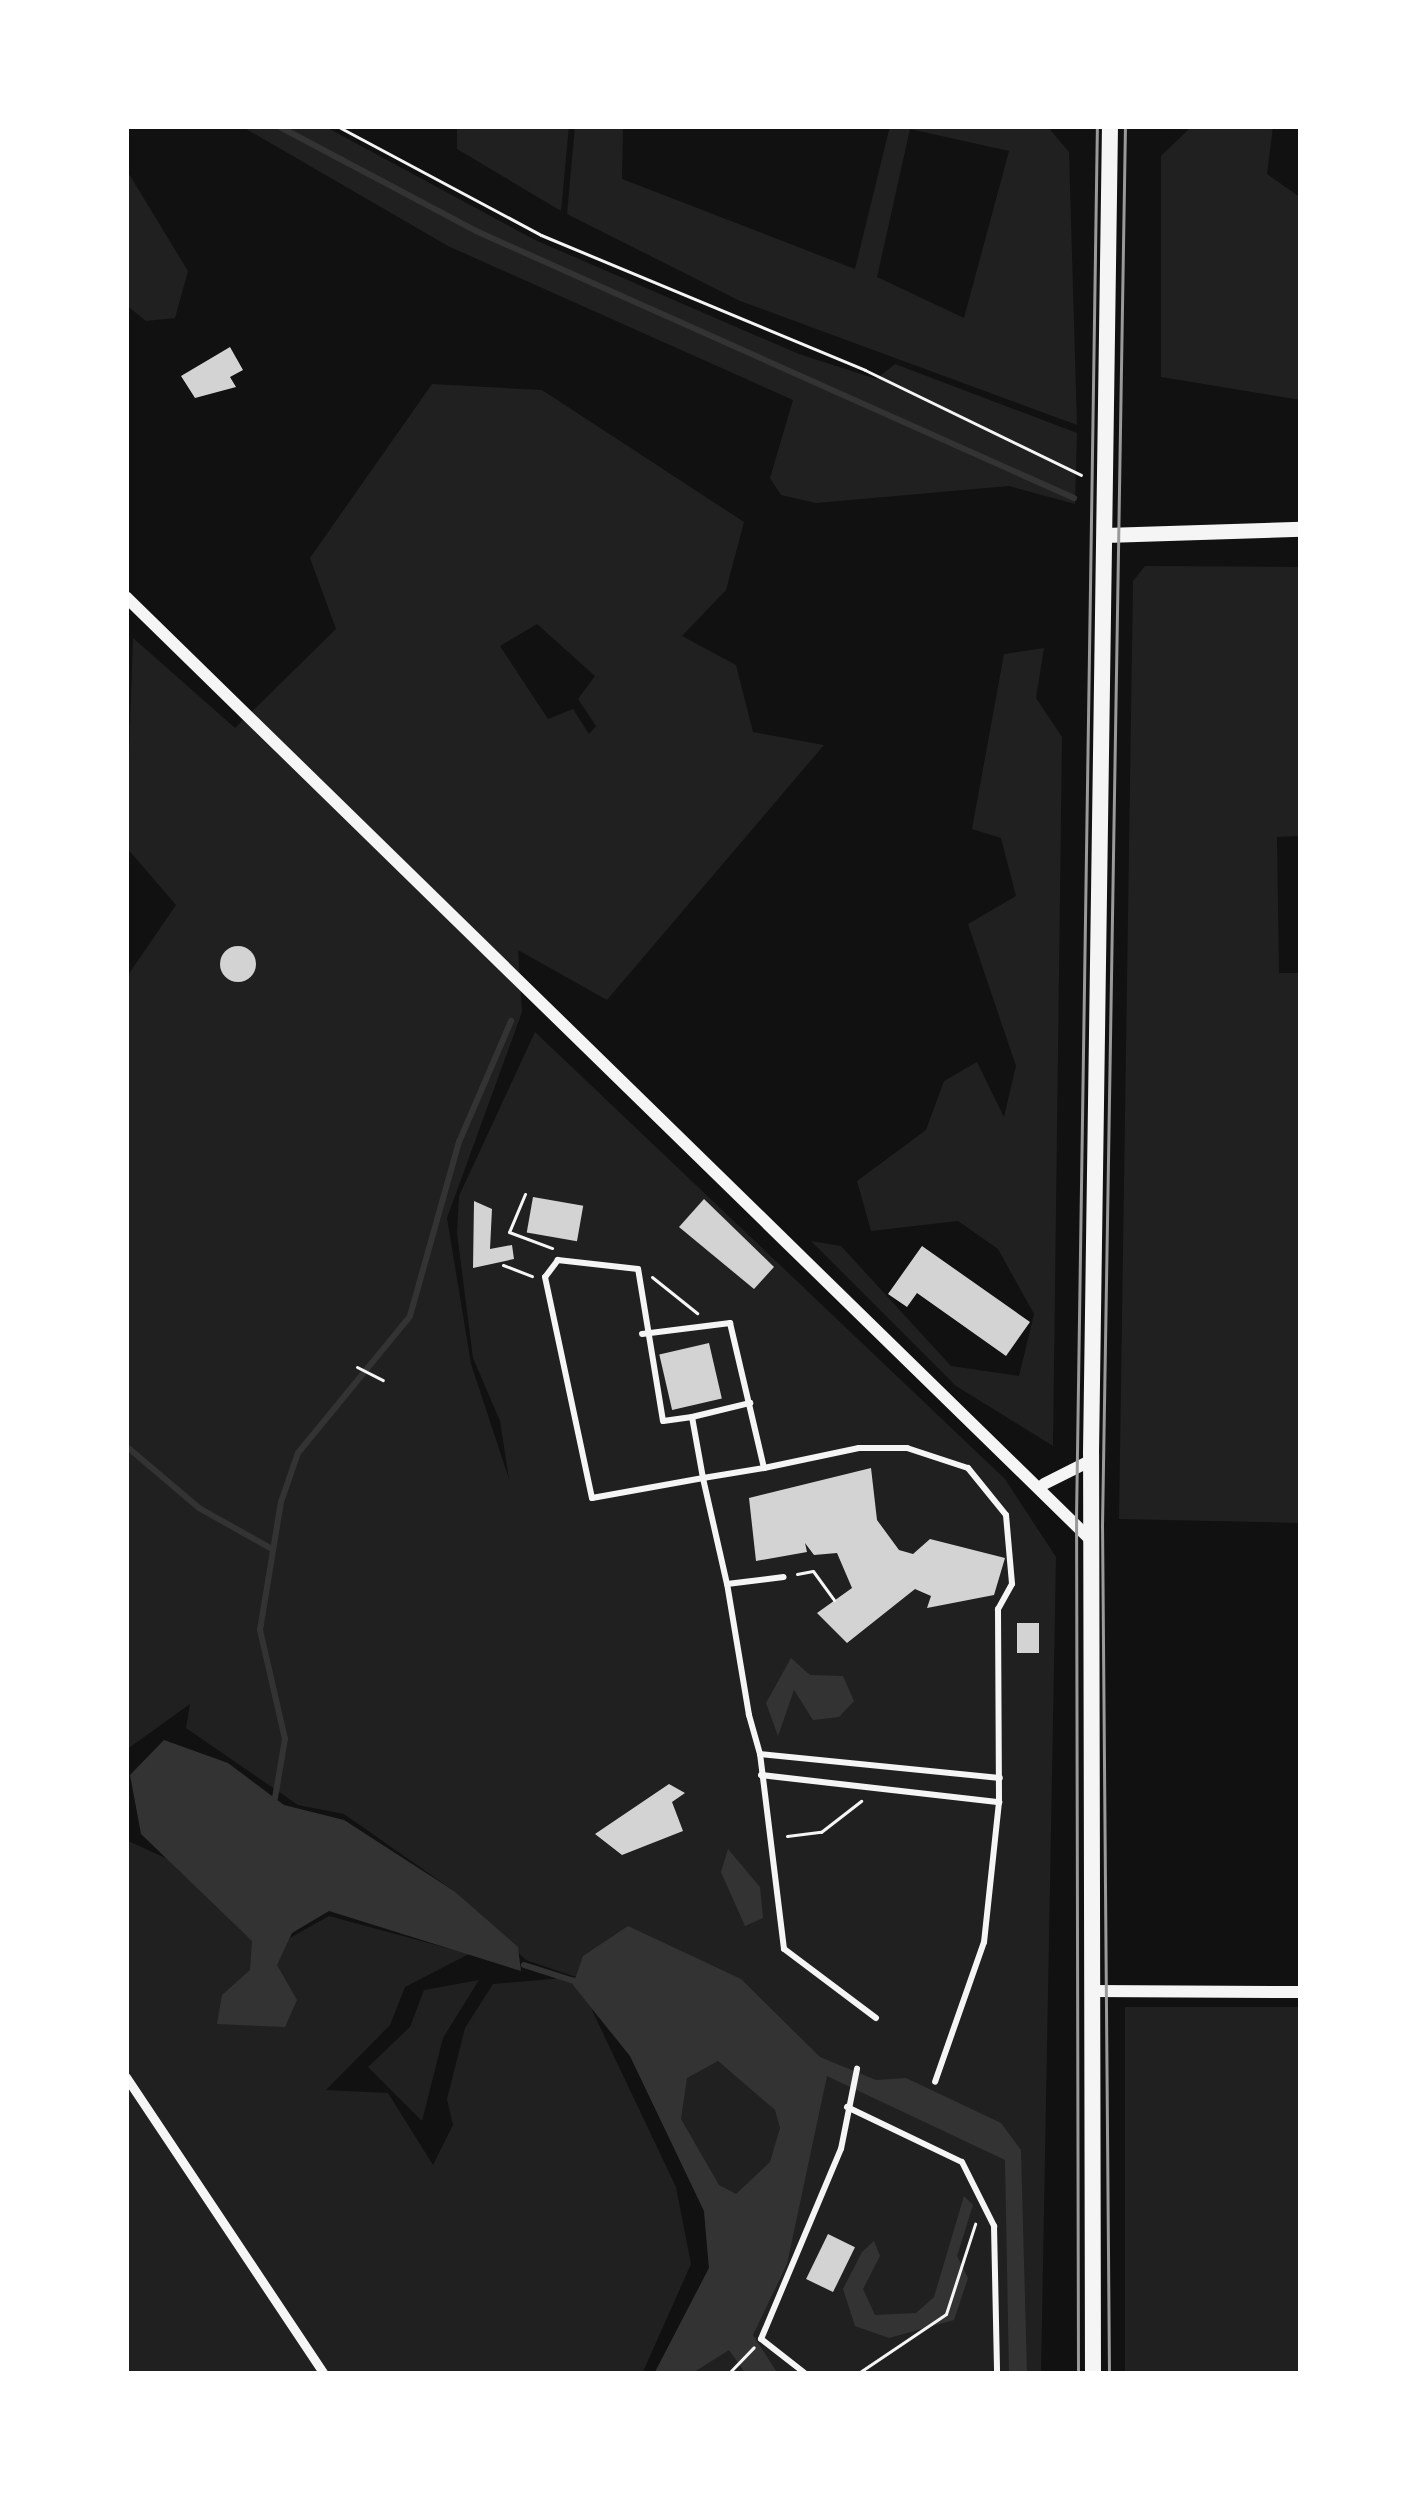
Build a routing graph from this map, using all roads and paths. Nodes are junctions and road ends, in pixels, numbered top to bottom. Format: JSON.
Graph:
{"nodes":[{"id":1,"x":337,"y":126,"type":"edge"},
{"id":2,"x":1110,"y":126,"type":"edge"},
{"id":3,"x":1081,"y":475,"type":"dead end"},
{"id":4,"x":1301,"y":529,"type":"edge"},
{"id":5,"x":1106,"y":535,"type":"junction"},
{"id":6,"x":126,"y":597,"type":"edge"},
{"id":7,"x":525,"y":1195,"type":"dead end"},
{"id":8,"x":558,"y":1260,"type":"junction"},
{"id":9,"x":503,"y":1265,"type":"dead end"},
{"id":10,"x":638,"y":1269,"type":"junction"},
{"id":11,"x":545,"y":1277,"type":"junction"},
{"id":12,"x":700,"y":1320,"type":"junction"},
{"id":13,"x":642,"y":1334,"type":"junction"},
{"id":14,"x":357,"y":1367,"type":"dead end"},
{"id":15,"x":382,"y":1380,"type":"dead end"},
{"id":16,"x":750,"y":1403,"type":"junction"},
{"id":17,"x":692,"y":1417,"type":"junction"},
{"id":18,"x":1091,"y":1460,"type":"junction"},
{"id":19,"x":764,"y":1468,"type":"junction"},
{"id":20,"x":704,"y":1478,"type":"junction"},
{"id":21,"x":1044,"y":1484,"type":"junction"},
{"id":22,"x":1092,"y":1541,"type":"junction"},
{"id":23,"x":784,"y":1577,"type":"joint"},
{"id":24,"x":727,"y":1584,"type":"junction"},
{"id":25,"x":834,"y":1600,"type":"dead end"},
{"id":26,"x":760,"y":1754,"type":"junction"},
{"id":27,"x":761,"y":1775,"type":"junction"},
{"id":28,"x":1000,"y":1778,"type":"junction"},
{"id":29,"x":868,"y":1790,"type":"junction"},
{"id":30,"x":999,"y":1802,"type":"junction"},
{"id":31,"x":773,"y":1839,"type":"junction"},
{"id":32,"x":1092,"y":1991,"type":"junction"},
{"id":33,"x":1301,"y":1992,"type":"edge"},
{"id":34,"x":876,"y":2018,"type":"dead end"},
{"id":35,"x":857,"y":2069,"type":"dead end"},
{"id":36,"x":126,"y":2077,"type":"edge"},
{"id":37,"x":935,"y":2082,"type":"dead end"},
{"id":38,"x":847,"y":2107,"type":"junction"},
{"id":39,"x":985,"y":2208,"type":"junction"},
{"id":40,"x":760,"y":2340,"type":"junction"},
{"id":41,"x":729,"y":2372,"type":"edge"},
{"id":42,"x":324,"y":2374,"type":"edge"},
{"id":43,"x":806,"y":2374,"type":"edge"},
{"id":44,"x":857,"y":2374,"type":"edge"},
{"id":45,"x":997,"y":2374,"type":"edge"},
{"id":46,"x":1093,"y":2374,"type":"edge"}],
"edges":[{"from":1,"to":3,"type":"path"},
{"from":2,"to":5,"type":"main road"},
{"from":4,"to":5,"type":"street"},
{"from":5,"to":18,"type":"main road"},
{"from":6,"to":21,"type":"street"},
{"from":7,"to":8,"type":"path"},
{"from":8,"to":10,"type":"lane"},
{"from":8,"to":11,"type":"lane"},
{"from":9,"to":11,"type":"path"},
{"from":10,"to":12,"type":"path"},
{"from":10,"to":13,"type":"lane"},
{"from":11,"to":20,"type":"lane"},
{"from":12,"to":13,"type":"lane"},
{"from":12,"to":16,"type":"lane"},
{"from":13,"to":17,"type":"lane"},
{"from":14,"to":15,"type":"path"},
{"from":16,"to":17,"type":"lane"},
{"from":16,"to":19,"type":"lane"},
{"from":17,"to":20,"type":"lane"},
{"from":18,"to":21,"type":"street"},
{"from":18,"to":22,"type":"main road"},
{"from":19,"to":20,"type":"lane"},
{"from":19,"to":28,"type":"lane"},
{"from":20,"to":24,"type":"lane"},
{"from":21,"to":22,"type":"street"},
{"from":22,"to":32,"type":"main road"},
{"from":23,"to":24,"type":"lane"},
{"from":23,"to":25,"type":"path"},
{"from":24,"to":26,"type":"lane"},
{"from":26,"to":27,"type":"lane"},
{"from":26,"to":28,"type":"lane"},
{"from":27,"to":29,"type":"lane"},
{"from":27,"to":31,"type":"lane"},
{"from":28,"to":30,"type":"lane"},
{"from":29,"to":30,"type":"lane"},
{"from":29,"to":31,"type":"path"},
{"from":30,"to":37,"type":"lane"},
{"from":31,"to":34,"type":"lane"},
{"from":32,"to":33,"type":"street"},
{"from":32,"to":46,"type":"main road"},
{"from":35,"to":38,"type":"lane"},
{"from":36,"to":42,"type":"street"},
{"from":38,"to":39,"type":"lane"},
{"from":38,"to":40,"type":"lane"},
{"from":39,"to":44,"type":"path"},
{"from":39,"to":45,"type":"lane"},
{"from":40,"to":41,"type":"path"},
{"from":40,"to":43,"type":"lane"}]}
